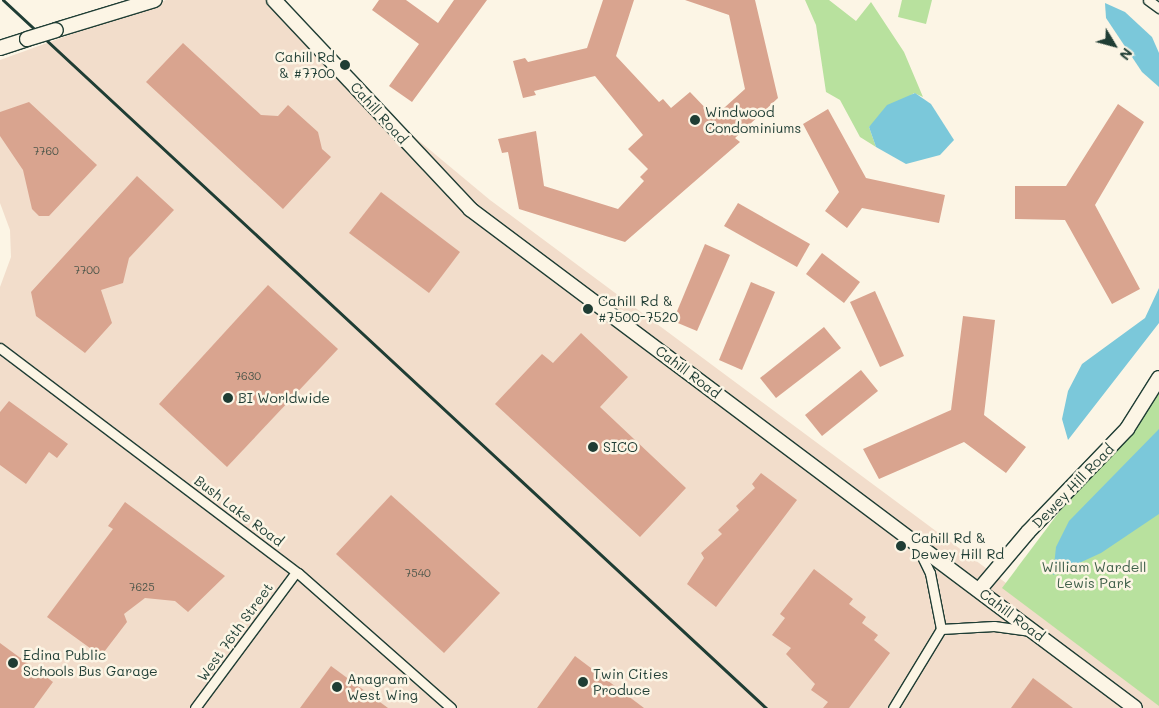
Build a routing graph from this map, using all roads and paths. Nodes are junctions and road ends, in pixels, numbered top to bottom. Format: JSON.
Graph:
{"nodes":[{"id":1,"x":155,"y":0,"type":"edge"},
{"id":2,"x":274,"y":0,"type":"edge"},
{"id":3,"x":1148,"y":0,"type":"edge"},
{"id":4,"x":1159,"y":8,"type":"edge"},
{"id":5,"x":0,"y":48,"type":"edge"},
{"id":6,"x":0,"y":348,"type":"edge"},
{"id":7,"x":1159,"y":378,"type":"edge"},
{"id":8,"x":913,"y":539,"type":"junction"},
{"id":9,"x":296,"y":572,"type":"junction"},
{"id":10,"x":979,"y":590,"type":"junction"},
{"id":11,"x":941,"y":629,"type":"junction"},
{"id":12,"x":1035,"y":632,"type":"junction"},
{"id":13,"x":196,"y":708,"type":"edge"},
{"id":14,"x":451,"y":708,"type":"edge"},
{"id":15,"x":893,"y":708,"type":"edge"},
{"id":16,"x":1135,"y":708,"type":"edge"}],
"edges":[{"from":1,"to":5,"type":"street","bridge":true},
{"from":2,"to":8,"type":"street","name":"Cahill Road"},
{"from":3,"to":4,"type":"street"},
{"from":6,"to":9,"type":"street","name":"Bush Lake Road"},
{"from":7,"to":10,"type":"street","name":"Dewey Hill Road"},
{"from":8,"to":10,"type":"street","name":"Cahill Road"},
{"from":8,"to":11,"type":"street"},
{"from":9,"to":13,"type":"street","name":"West 76th Street"},
{"from":9,"to":14,"type":"street","name":"Bush Lake Road"},
{"from":10,"to":12,"type":"street","name":"Cahill Road"},
{"from":11,"to":12,"type":"street"},
{"from":11,"to":15,"type":"street"},
{"from":12,"to":16,"type":"street","name":"Cahill Road"}]}
